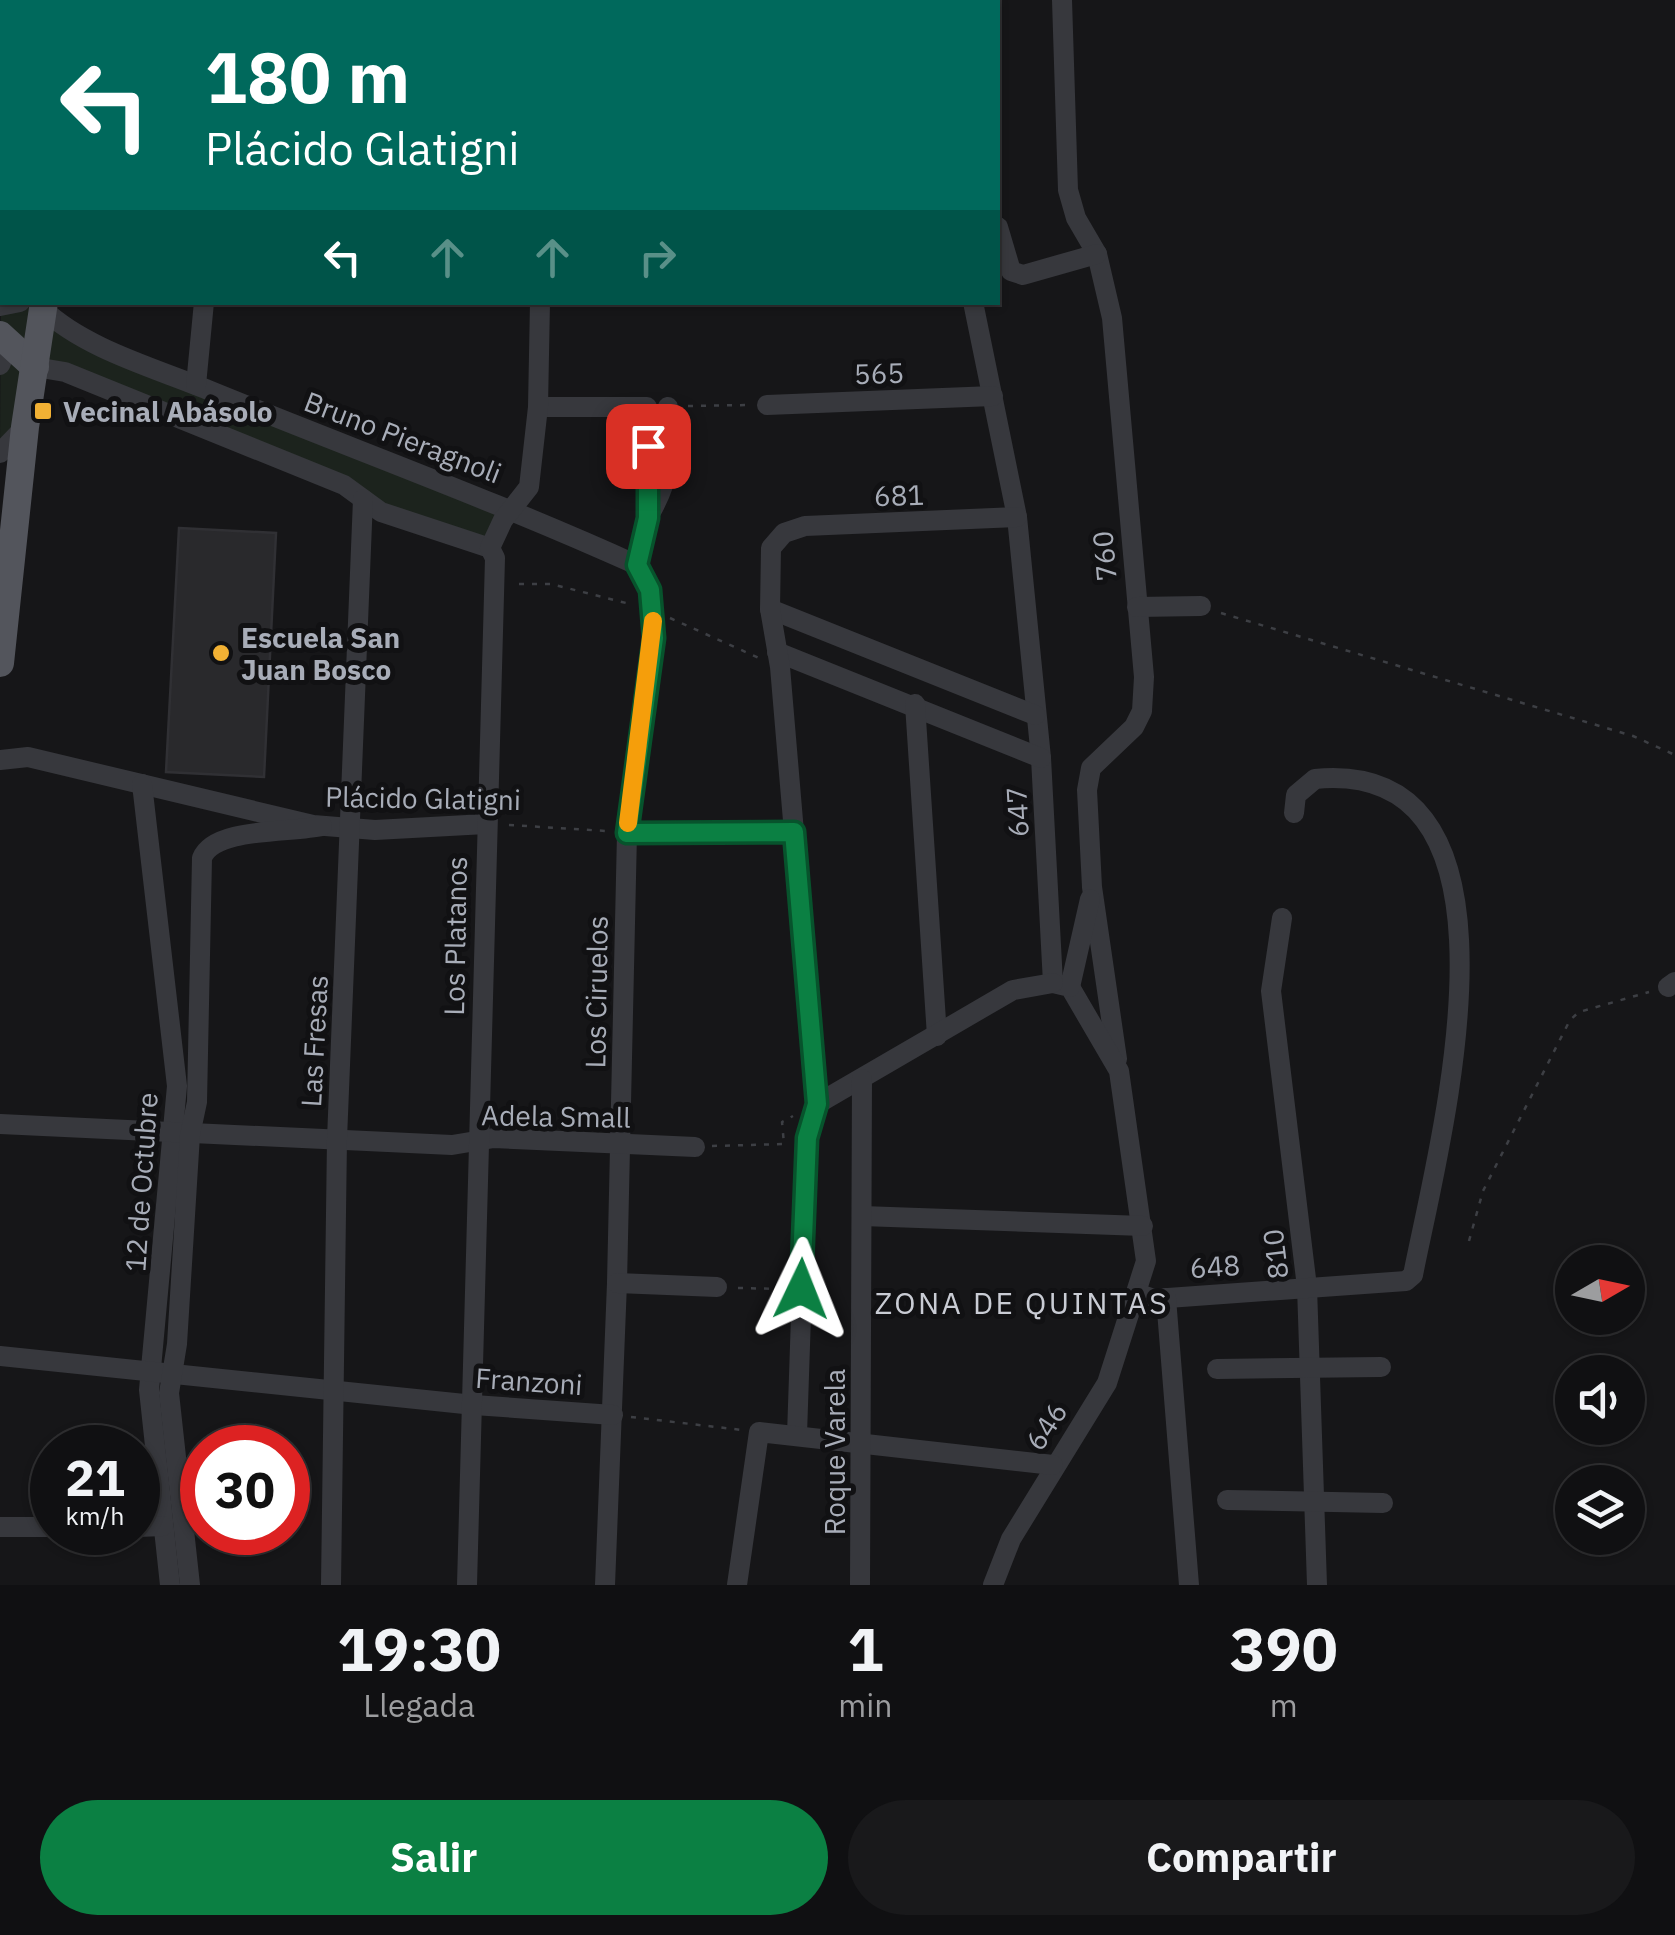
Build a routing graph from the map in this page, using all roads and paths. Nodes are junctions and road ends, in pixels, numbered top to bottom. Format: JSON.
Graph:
{"nodes":[{"id":1,"x":1062,"y":0,"type":"edge"},
{"id":2,"x":1074,"y":0,"type":"edge"},
{"id":3,"x":1065,"y":22,"type":"junction"},
{"id":4,"x":1000,"y":234,"type":"edge"},
{"id":5,"x":1097,"y":254,"type":"junction"},
{"id":6,"x":35,"y":305,"type":"edge"},
{"id":7,"x":204,"y":305,"type":"edge"},
{"id":8,"x":540,"y":305,"type":"edge"},
{"id":9,"x":974,"y":305,"type":"edge"},
{"id":10,"x":0,"y":306,"type":"edge"},
{"id":11,"x":3,"y":348,"type":"edge"},
{"id":12,"x":35,"y":368,"type":"junction"},
{"id":13,"x":196,"y":385,"type":"junction"},
{"id":14,"x":993,"y":396,"type":"junction"},
{"id":15,"x":767,"y":405,"type":"joint"},
{"id":16,"x":538,"y":407,"type":"junction"},
{"id":17,"x":657,"y":407,"type":"junction"},
{"id":18,"x":25,"y":427,"type":"junction"},
{"id":19,"x":0,"y":452,"type":"edge"},
{"id":20,"x":363,"y":499,"type":"junction"},
{"id":21,"x":513,"y":509,"type":"junction"},
{"id":22,"x":1018,"y":517,"type":"junction"},
{"id":23,"x":490,"y":548,"type":"junction"},
{"id":24,"x":637,"y":565,"type":"junction"},
{"id":25,"x":519,"y":584,"type":"dead end"},
{"id":26,"x":1201,"y":606,"type":"joint"},
{"id":27,"x":1137,"y":607,"type":"junction"},
{"id":28,"x":770,"y":608,"type":"junction"},
{"id":29,"x":653,"y":610,"type":"junction"},
{"id":30,"x":779,"y":659,"type":"junction"},
{"id":31,"x":0,"y":663,"type":"edge"},
{"id":32,"x":914,"y":704,"type":"junction"},
{"id":33,"x":1036,"y":715,"type":"junction"},
{"id":34,"x":1675,"y":754,"type":"edge"},
{"id":35,"x":1041,"y":758,"type":"junction"},
{"id":36,"x":0,"y":760,"type":"edge"},
{"id":37,"x":142,"y":784,"type":"junction"},
{"id":38,"x":1294,"y":813,"type":"dead end"},
{"id":39,"x":486,"y":824,"type":"junction"},
{"id":40,"x":322,"y":826,"type":"junction"},
{"id":41,"x":352,"y":830,"type":"junction"},
{"id":42,"x":794,"y":832,"type":"junction"},
{"id":43,"x":627,"y":833,"type":"junction"},
{"id":44,"x":1092,"y":888,"type":"junction"},
{"id":45,"x":1282,"y":918,"type":"dead end"},
{"id":46,"x":1671,"y":984,"type":"edge"},
{"id":47,"x":1061,"y":985,"type":"junction"},
{"id":48,"x":937,"y":1036,"type":"junction"},
{"id":49,"x":1119,"y":1070,"type":"junction"},
{"id":50,"x":862,"y":1079,"type":"junction"},
{"id":51,"x":817,"y":1104,"type":"junction"},
{"id":52,"x":0,"y":1124,"type":"edge"},
{"id":53,"x":182,"y":1135,"type":"junction"},
{"id":54,"x":336,"y":1139,"type":"junction"},
{"id":55,"x":478,"y":1139,"type":"junction"},
{"id":56,"x":620,"y":1145,"type":"junction"},
{"id":57,"x":696,"y":1147,"type":"joint"},
{"id":58,"x":862,"y":1216,"type":"junction"},
{"id":59,"x":1143,"y":1226,"type":"junction"},
{"id":60,"x":1469,"y":1240,"type":"dead end"},
{"id":61,"x":618,"y":1283,"type":"junction"},
{"id":62,"x":1307,"y":1287,"type":"junction"},
{"id":63,"x":717,"y":1288,"type":"joint"},
{"id":64,"x":801,"y":1289,"type":"junction"},
{"id":65,"x":1139,"y":1294,"type":"junction"},
{"id":66,"x":1166,"y":1298,"type":"junction"},
{"id":67,"x":0,"y":1356,"type":"edge"},
{"id":68,"x":1310,"y":1366,"type":"junction"},
{"id":69,"x":1381,"y":1366,"type":"dead end"},
{"id":70,"x":1217,"y":1370,"type":"dead end"},
{"id":71,"x":161,"y":1371,"type":"junction"},
{"id":72,"x":333,"y":1390,"type":"junction"},
{"id":73,"x":474,"y":1405,"type":"junction"},
{"id":74,"x":613,"y":1414,"type":"junction"},
{"id":75,"x":758,"y":1432,"type":"junction"},
{"id":76,"x":796,"y":1436,"type":"junction"},
{"id":77,"x":862,"y":1441,"type":"junction"},
{"id":78,"x":1053,"y":1465,"type":"junction"},
{"id":79,"x":1227,"y":1500,"type":"dead end"},
{"id":80,"x":1314,"y":1501,"type":"junction"},
{"id":81,"x":1383,"y":1503,"type":"dead end"},
{"id":82,"x":163,"y":1526,"type":"joint"},
{"id":83,"x":0,"y":1527,"type":"edge"},
{"id":84,"x":30,"y":1527,"type":"edge"},
{"id":85,"x":170,"y":1585,"type":"edge"},
{"id":86,"x":190,"y":1585,"type":"edge"},
{"id":87,"x":330,"y":1585,"type":"edge"},
{"id":88,"x":467,"y":1585,"type":"edge"},
{"id":89,"x":605,"y":1585,"type":"edge"},
{"id":90,"x":736,"y":1585,"type":"edge"},
{"id":91,"x":860,"y":1585,"type":"edge"},
{"id":92,"x":994,"y":1585,"type":"edge"},
{"id":93,"x":1190,"y":1585,"type":"edge"},
{"id":94,"x":1316,"y":1585,"type":"edge"}],
"edges":[{"from":1,"to":3,"type":"street","name":"760"},
{"from":2,"to":3,"type":"street","name":"760"},
{"from":3,"to":5,"type":"street","name":"760"},
{"from":4,"to":5,"type":"street"},
{"from":5,"to":27,"type":"street","name":"760"},
{"from":6,"to":10,"type":"street"},
{"from":6,"to":12,"type":"main road"},
{"from":6,"to":13,"type":"street","name":"Bruno Pieragnoli"},
{"from":7,"to":13,"type":"street"},
{"from":8,"to":16,"type":"street"},
{"from":9,"to":14,"type":"street","name":"647"},
{"from":11,"to":12,"type":"main road"},
{"from":12,"to":18,"type":"main road"},
{"from":12,"to":20,"type":"street"},
{"from":13,"to":21,"type":"street","name":"Bruno Pieragnoli"},
{"from":14,"to":15,"type":"street","name":"565"},
{"from":14,"to":22,"type":"street","name":"647"},
{"from":15,"to":17,"type":"path"},
{"from":16,"to":17,"type":"street"},
{"from":16,"to":21,"type":"street"},
{"from":17,"to":24,"type":"street"},
{"from":18,"to":19,"type":"street"},
{"from":18,"to":31,"type":"main road"},
{"from":20,"to":23,"type":"street"},
{"from":20,"to":41,"type":"street","name":"Las Fresas"},
{"from":21,"to":23,"type":"street"},
{"from":21,"to":24,"type":"street","name":"Bruno Pieragnoli"},
{"from":22,"to":28,"type":"street","name":"681"},
{"from":22,"to":33,"type":"street","name":"647"},
{"from":23,"to":39,"type":"street","name":"Los Platanos"},
{"from":24,"to":29,"type":"street","name":"Los Ciruelos"},
{"from":25,"to":29,"type":"path"},
{"from":26,"to":27,"type":"street"},
{"from":26,"to":34,"type":"path"},
{"from":27,"to":44,"type":"street","name":"760"},
{"from":28,"to":30,"type":"street"},
{"from":28,"to":33,"type":"street"},
{"from":29,"to":30,"type":"path"},
{"from":29,"to":43,"type":"street","name":"Los Ciruelos"},
{"from":30,"to":32,"type":"street"},
{"from":30,"to":42,"type":"street"},
{"from":32,"to":35,"type":"street"},
{"from":32,"to":48,"type":"street"},
{"from":33,"to":35,"type":"street","name":"647"},
{"from":35,"to":47,"type":"street","name":"647"},
{"from":36,"to":37,"type":"street","name":"Plácido Glatigni"},
{"from":37,"to":40,"type":"street","name":"Plácido Glatigni"},
{"from":37,"to":53,"type":"street","name":"12 de Octubre"},
{"from":38,"to":62,"type":"street","name":"648"},
{"from":39,"to":41,"type":"street","name":"Plácido Glatigni"},
{"from":39,"to":43,"type":"path","name":"Plácido Glatigni"},
{"from":39,"to":55,"type":"street","name":"Los Platanos"},
{"from":40,"to":41,"type":"street","name":"Plácido Glatigni"},
{"from":40,"to":53,"type":"street","name":"12 de Octubre"},
{"from":41,"to":54,"type":"street","name":"Las Fresas"},
{"from":42,"to":43,"type":"street"},
{"from":42,"to":51,"type":"street"},
{"from":43,"to":56,"type":"street","name":"Los Ciruelos"},
{"from":44,"to":47,"type":"street"},
{"from":44,"to":49,"type":"street","name":"760"},
{"from":45,"to":62,"type":"street","name":"810"},
{"from":46,"to":60,"type":"path"},
{"from":47,"to":48,"type":"street"},
{"from":47,"to":49,"type":"street","name":"647"},
{"from":48,"to":50,"type":"street"},
{"from":49,"to":59,"type":"street","name":"647"},
{"from":50,"to":51,"type":"street"},
{"from":50,"to":58,"type":"street","name":"Roque Varela"},
{"from":51,"to":57,"type":"path"},
{"from":51,"to":64,"type":"street"},
{"from":52,"to":53,"type":"street","name":"Adela Small"},
{"from":53,"to":54,"type":"street","name":"Adela Small"},
{"from":53,"to":71,"type":"street","name":"12 de Octubre"},
{"from":54,"to":55,"type":"street","name":"Adela Small"},
{"from":54,"to":72,"type":"street","name":"Las Fresas"},
{"from":55,"to":56,"type":"street","name":"Adela Small"},
{"from":55,"to":73,"type":"street","name":"Los Platanos"},
{"from":56,"to":57,"type":"street","name":"Adela Small"},
{"from":56,"to":61,"type":"street","name":"Los Ciruelos"},
{"from":58,"to":59,"type":"street"},
{"from":58,"to":77,"type":"street","name":"Roque Varela"},
{"from":59,"to":65,"type":"street","name":"647"},
{"from":61,"to":63,"type":"street"},
{"from":61,"to":74,"type":"street","name":"Los Ciruelos"},
{"from":62,"to":66,"type":"street","name":"648"},
{"from":62,"to":68,"type":"street","name":"810"},
{"from":63,"to":64,"type":"path"},
{"from":64,"to":76,"type":"street"},
{"from":65,"to":66,"type":"street","name":"648"},
{"from":65,"to":78,"type":"street","name":"646"},
{"from":66,"to":93,"type":"street"},
{"from":67,"to":71,"type":"street","name":"Franzoni"},
{"from":68,"to":69,"type":"street"},
{"from":68,"to":70,"type":"street"},
{"from":68,"to":80,"type":"street","name":"810"},
{"from":71,"to":72,"type":"street","name":"Franzoni"},
{"from":71,"to":82,"type":"street","name":"12 de Octubre"},
{"from":71,"to":86,"type":"street","name":"12 de Octubre"},
{"from":72,"to":73,"type":"street","name":"Franzoni"},
{"from":72,"to":87,"type":"street","name":"Las Fresas"},
{"from":73,"to":74,"type":"street","name":"Franzoni"},
{"from":73,"to":88,"type":"street","name":"Los Platanos"},
{"from":74,"to":75,"type":"path","name":"Franzoni"},
{"from":74,"to":89,"type":"street","name":"Los Ciruelos"},
{"from":75,"to":76,"type":"street"},
{"from":75,"to":90,"type":"street"},
{"from":76,"to":77,"type":"street"},
{"from":77,"to":78,"type":"street"},
{"from":77,"to":91,"type":"street","name":"Roque Varela"},
{"from":78,"to":92,"type":"street","name":"646"},
{"from":79,"to":80,"type":"street"},
{"from":80,"to":81,"type":"street"},
{"from":80,"to":94,"type":"street","name":"810"},
{"from":82,"to":85,"type":"street","name":"12 de Octubre"},
{"from":83,"to":84,"type":"street"}]}
